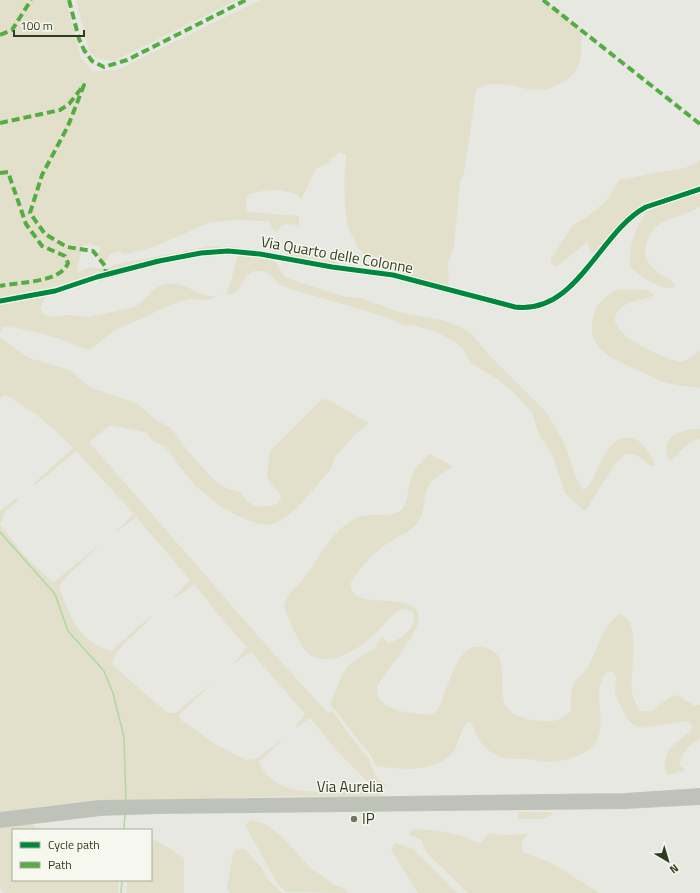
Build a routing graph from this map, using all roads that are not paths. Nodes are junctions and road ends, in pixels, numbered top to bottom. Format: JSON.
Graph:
{"nodes":[{"id":1,"x":700,"y":189,"type":"edge"},
{"id":2,"x":0,"y":301,"type":"edge"},
{"id":3,"x":700,"y":793,"type":"edge"},
{"id":4,"x":700,"y":800,"type":"edge"},
{"id":5,"x":156,"y":806,"type":"junction"},
{"id":6,"x":99,"y":808,"type":"junction"},
{"id":7,"x":0,"y":817,"type":"edge"},
{"id":8,"x":0,"y":823,"type":"edge"}],
"edges":[{"from":1,"to":2,"type":"street","name":"Via Quarto delle Colonne"},
{"from":3,"to":5,"type":"highway","name":"Via Aurelia"},
{"from":4,"to":5,"type":"highway","name":"Via Aurelia"},
{"from":5,"to":6,"type":"highway","name":"Via Aurelia"},
{"from":6,"to":7,"type":"highway","name":"Via Aurelia"},
{"from":6,"to":8,"type":"highway","name":"Via Aurelia"}]}
